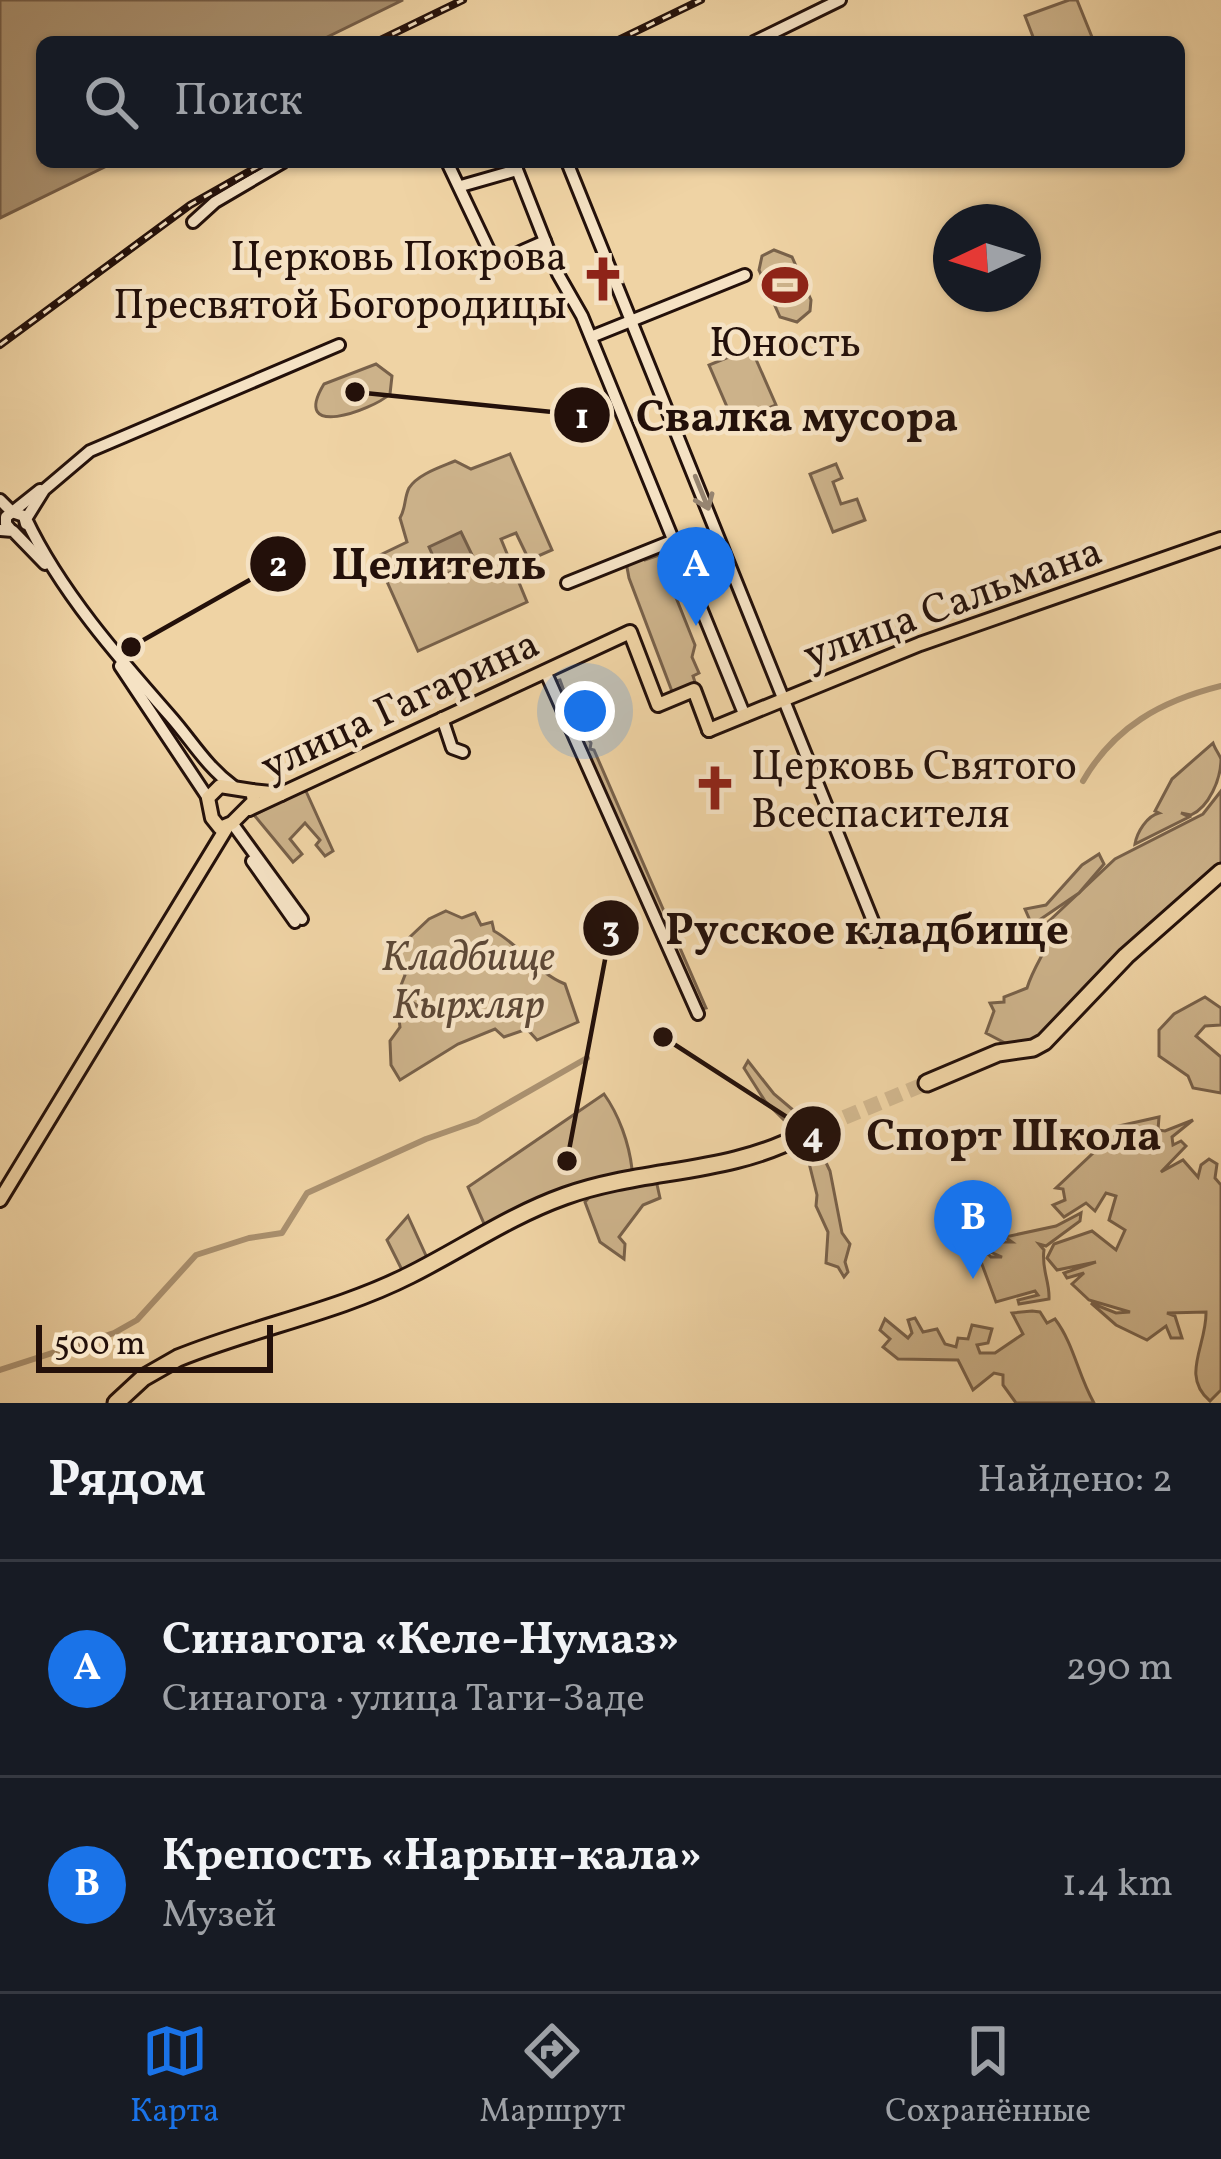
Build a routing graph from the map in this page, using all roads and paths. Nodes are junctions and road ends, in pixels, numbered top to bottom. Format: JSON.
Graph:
{"nodes":[{"id":1,"x":840,"y":0,"type":"edge"},
{"id":2,"x":766,"y":36,"type":"edge"},
{"id":3,"x":273,"y":168,"type":"edge"},
{"id":4,"x":450,"y":168,"type":"edge"},
{"id":5,"x":510,"y":168,"type":"edge"},
{"id":6,"x":517,"y":168,"type":"edge"},
{"id":7,"x":570,"y":168,"type":"edge"},
{"id":8,"x":461,"y":186,"type":"junction"},
{"id":9,"x":193,"y":221,"type":"dead end"},
{"id":10,"x":545,"y":241,"type":"junction"},
{"id":11,"x":745,"y":275,"type":"dead end"},
{"id":12,"x":632,"y":321,"type":"junction"},
{"id":13,"x":591,"y":338,"type":"junction"},
{"id":14,"x":339,"y":344,"type":"dead end"},
{"id":15,"x":53,"y":482,"type":"junction"},
{"id":16,"x":5,"y":517,"type":"edge"},
{"id":17,"x":26,"y":519,"type":"junction"},
{"id":18,"x":1221,"y":539,"type":"edge"},
{"id":19,"x":672,"y":541,"type":"junction"},
{"id":20,"x":567,"y":583,"type":"dead end"},
{"id":21,"x":104,"y":644,"type":"junction"},
{"id":22,"x":544,"y":670,"type":"junction"},
{"id":23,"x":786,"y":699,"type":"junction"},
{"id":24,"x":159,"y":713,"type":"junction"},
{"id":25,"x":745,"y":716,"type":"junction"},
{"id":26,"x":442,"y":718,"type":"junction"},
{"id":27,"x":709,"y":730,"type":"junction"},
{"id":28,"x":198,"y":752,"type":"junction"},
{"id":29,"x":463,"y":752,"type":"dead end"},
{"id":30,"x":186,"y":760,"type":"junction"},
{"id":31,"x":233,"y":786,"type":"junction"},
{"id":32,"x":253,"y":791,"type":"junction"},
{"id":33,"x":208,"y":798,"type":"junction"},
{"id":34,"x":249,"y":809,"type":"junction"},
{"id":35,"x":212,"y":818,"type":"junction"},
{"id":36,"x":230,"y":825,"type":"junction"},
{"id":37,"x":211,"y":855,"type":"junction"},
{"id":38,"x":1221,"y":872,"type":"edge"},
{"id":39,"x":299,"y":921,"type":"dead end"},
{"id":40,"x":881,"y":941,"type":"dead end"},
{"id":41,"x":698,"y":1014,"type":"dead end"},
{"id":42,"x":927,"y":1083,"type":"tunnel mouth"},
{"id":43,"x":802,"y":1136,"type":"tunnel mouth"},
{"id":44,"x":0,"y":1200,"type":"edge"},
{"id":45,"x":116,"y":1403,"type":"edge"}],
"edges":[{"from":1,"to":2,"type":"street"},
{"from":3,"to":9,"type":"street"},
{"from":4,"to":8,"type":"street"},
{"from":5,"to":8,"type":"street"},
{"from":6,"to":10,"type":"street"},
{"from":7,"to":12,"type":"street"},
{"from":8,"to":10,"type":"street"},
{"from":10,"to":13,"type":"street"},
{"from":11,"to":12,"type":"street"},
{"from":12,"to":13,"type":"street"},
{"from":12,"to":23,"type":"street","one_way":true},
{"from":13,"to":19,"type":"street"},
{"from":14,"to":15,"type":"street"},
{"from":15,"to":16,"type":"street"},
{"from":15,"to":17,"type":"street"},
{"from":16,"to":17,"type":"street"},
{"from":16,"to":21,"type":"street"},
{"from":17,"to":21,"type":"street"},
{"from":18,"to":23,"type":"main road","name":"улица Сальмана"},
{"from":19,"to":20,"type":"street"},
{"from":19,"to":25,"type":"street"},
{"from":21,"to":24,"type":"street"},
{"from":22,"to":26,"type":"main road","name":"улица Гагарина"},
{"from":22,"to":27,"type":"main road","name":"улица Гагарина"},
{"from":22,"to":41,"type":"street"},
{"from":23,"to":25,"type":"main road","name":"улица Сальмана"},
{"from":23,"to":40,"type":"street"},
{"from":24,"to":28,"type":"street"},
{"from":24,"to":30,"type":"street"},
{"from":25,"to":27,"type":"main road","name":"улица Сальмана"},
{"from":26,"to":29,"type":"street"},
{"from":26,"to":34,"type":"main road","name":"улица Гагарина"},
{"from":27,"to":32,"type":"main road","name":"улица Гагарина"},
{"from":28,"to":30,"type":"street"},
{"from":28,"to":31,"type":"street"},
{"from":30,"to":33,"type":"street"},
{"from":31,"to":32,"type":"main road"},
{"from":31,"to":33,"type":"main road"},
{"from":32,"to":34,"type":"main road"},
{"from":33,"to":35,"type":"main road"},
{"from":34,"to":36,"type":"main road"},
{"from":35,"to":36,"type":"main road"},
{"from":35,"to":37,"type":"main road","name":"улица Гагарина"},
{"from":36,"to":37,"type":"main road","name":"улица Гагарина"},
{"from":36,"to":39,"type":"street"},
{"from":37,"to":44,"type":"main road","name":"улица Гагарина"},
{"from":38,"to":42,"type":"highway"},
{"from":43,"to":45,"type":"highway"}]}
